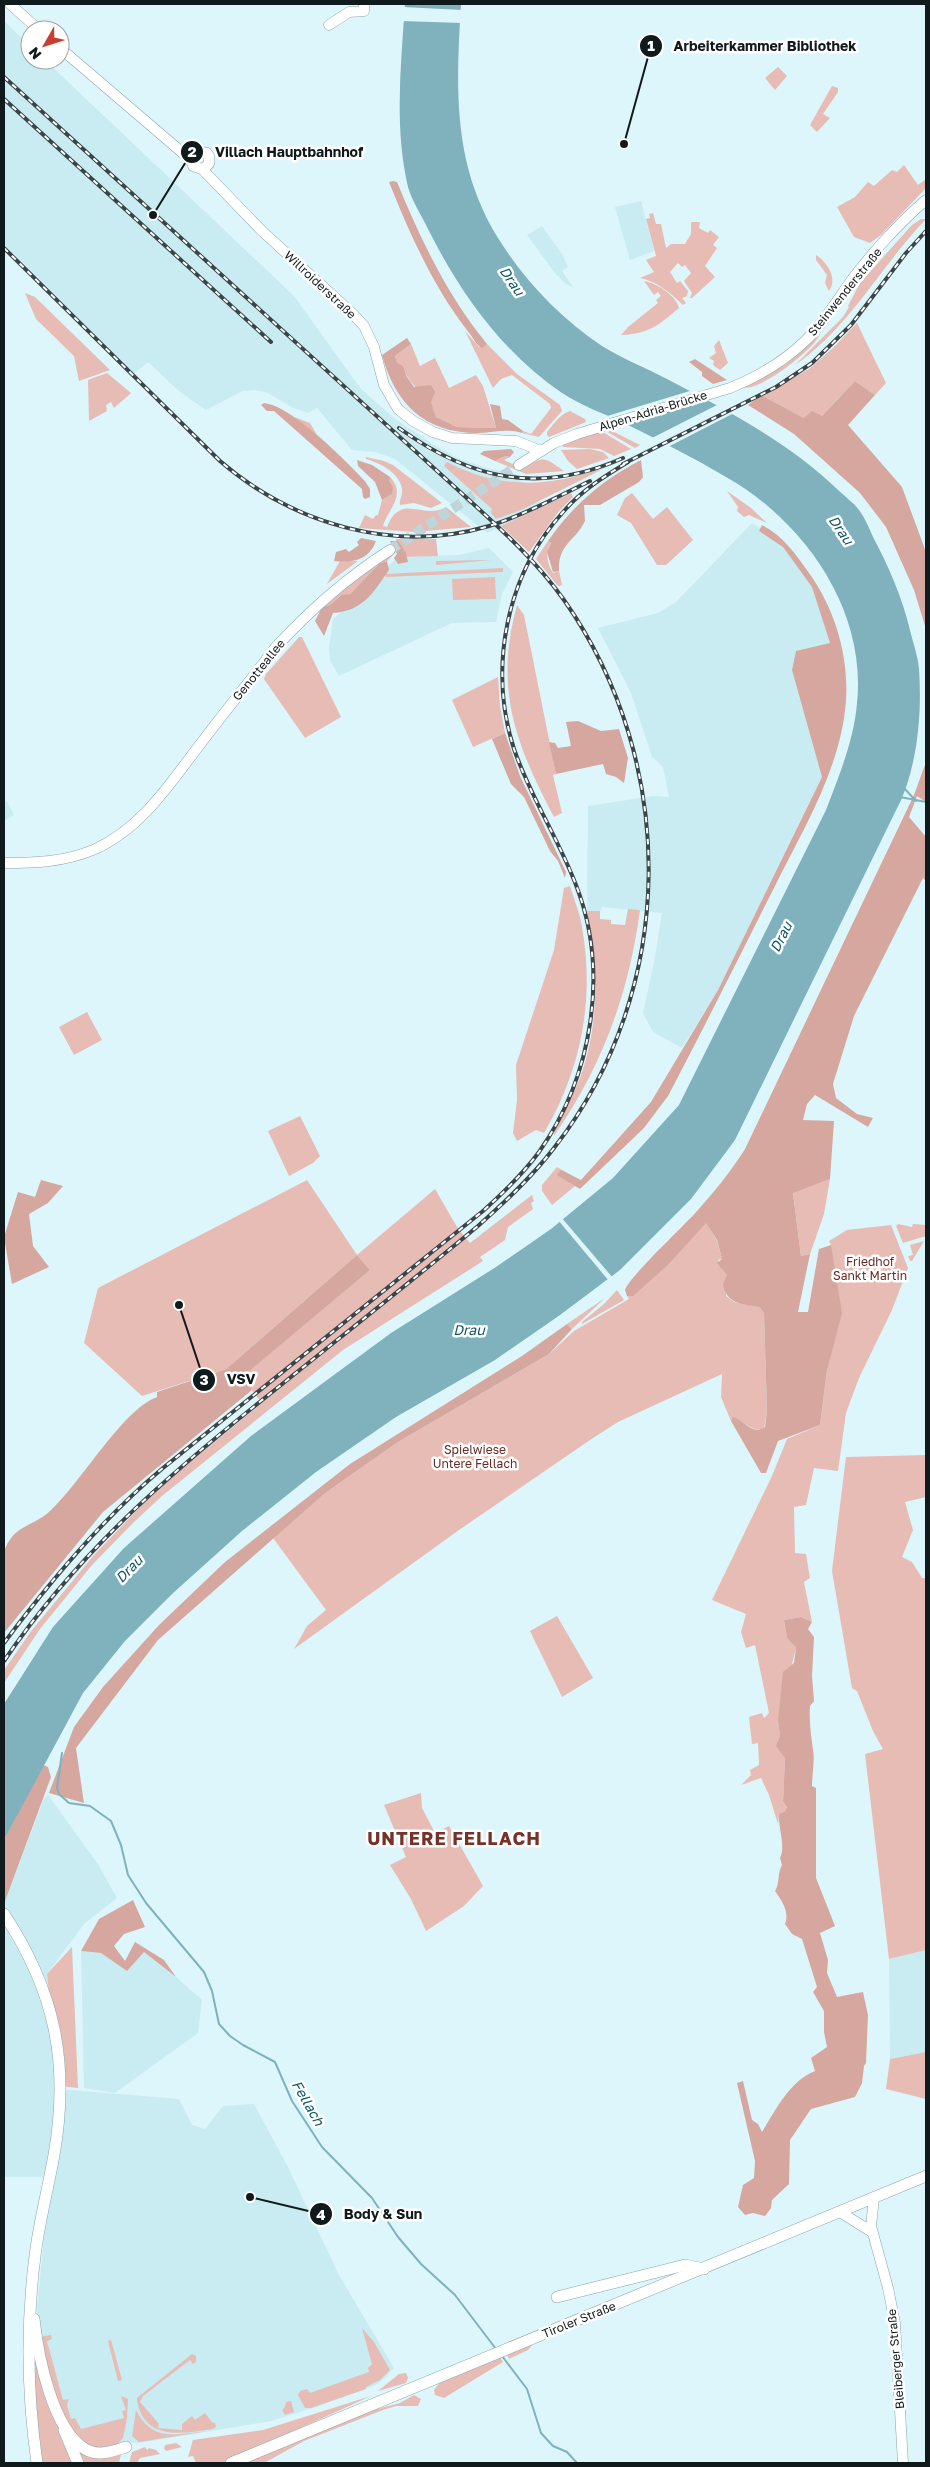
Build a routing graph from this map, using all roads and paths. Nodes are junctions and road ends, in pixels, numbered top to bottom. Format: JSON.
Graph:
{"nodes":[{"id":1,"x":10,"y":4,"type":"edge"},
{"id":2,"x":364,"y":7,"type":"edge"},
{"id":3,"x":28,"y":20,"type":"edge"},
{"id":4,"x":329,"y":24,"type":"dead end"},
{"id":5,"x":70,"y":57,"type":"edge"},
{"id":6,"x":191,"y":160,"type":"junction"},
{"id":7,"x":202,"y":169,"type":"junction"},
{"id":8,"x":926,"y":200,"type":"edge"},
{"id":9,"x":730,"y":388,"type":"joint"},
{"id":10,"x":541,"y":451,"type":"junction"},
{"id":11,"x":519,"y":465,"type":"tunnel mouth"},
{"id":12,"x":390,"y":550,"type":"tunnel mouth"},
{"id":13,"x":4,"y":864,"type":"edge"},
{"id":14,"x":4,"y":1914,"type":"edge"},
{"id":15,"x":926,"y":2176,"type":"edge"},
{"id":16,"x":874,"y":2198,"type":"junction"},
{"id":17,"x":840,"y":2212,"type":"junction"},
{"id":18,"x":872,"y":2232,"type":"junction"},
{"id":19,"x":704,"y":2269,"type":"junction"},
{"id":20,"x":32,"y":2283,"type":"junction"},
{"id":21,"x":558,"y":2297,"type":"dead end"},
{"id":22,"x":62,"y":2425,"type":"junction"},
{"id":23,"x":126,"y":2447,"type":"dead end"},
{"id":24,"x":36,"y":2459,"type":"edge"},
{"id":25,"x":78,"y":2463,"type":"edge"},
{"id":26,"x":231,"y":2463,"type":"edge"},
{"id":27,"x":903,"y":2463,"type":"edge"}],
"edges":[{"from":1,"to":3,"type":"main road"},
{"from":2,"to":4,"type":"main road"},
{"from":5,"to":6,"type":"main road"},
{"from":6,"to":7,"type":"main road"},
{"from":6,"to":7,"type":"main road"},
{"from":7,"to":10,"type":"main road","name":"Willroiderstraße"},
{"from":8,"to":9,"type":"main road","name":"Steinwenderstraße"},
{"from":9,"to":10,"type":"main road","name":"Alpen-Adria-Brücke"},
{"from":10,"to":11,"type":"main road"},
{"from":12,"to":13,"type":"main road","name":"Genotteallee"},
{"from":14,"to":20,"type":"main road"},
{"from":15,"to":16,"type":"main road","name":"Tiroler Straße"},
{"from":16,"to":17,"type":"main road","name":"Tiroler Straße"},
{"from":16,"to":18,"type":"main road","name":"Bleiberger Straße"},
{"from":17,"to":18,"type":"main road"},
{"from":17,"to":19,"type":"main road","name":"Tiroler Straße"},
{"from":18,"to":27,"type":"main road","name":"Bleiberger Straße"},
{"from":19,"to":21,"type":"main road"},
{"from":19,"to":26,"type":"main road","name":"Tiroler Straße"},
{"from":20,"to":22,"type":"main road"},
{"from":20,"to":24,"type":"main road"},
{"from":22,"to":23,"type":"main road"},
{"from":22,"to":25,"type":"main road"}]}
